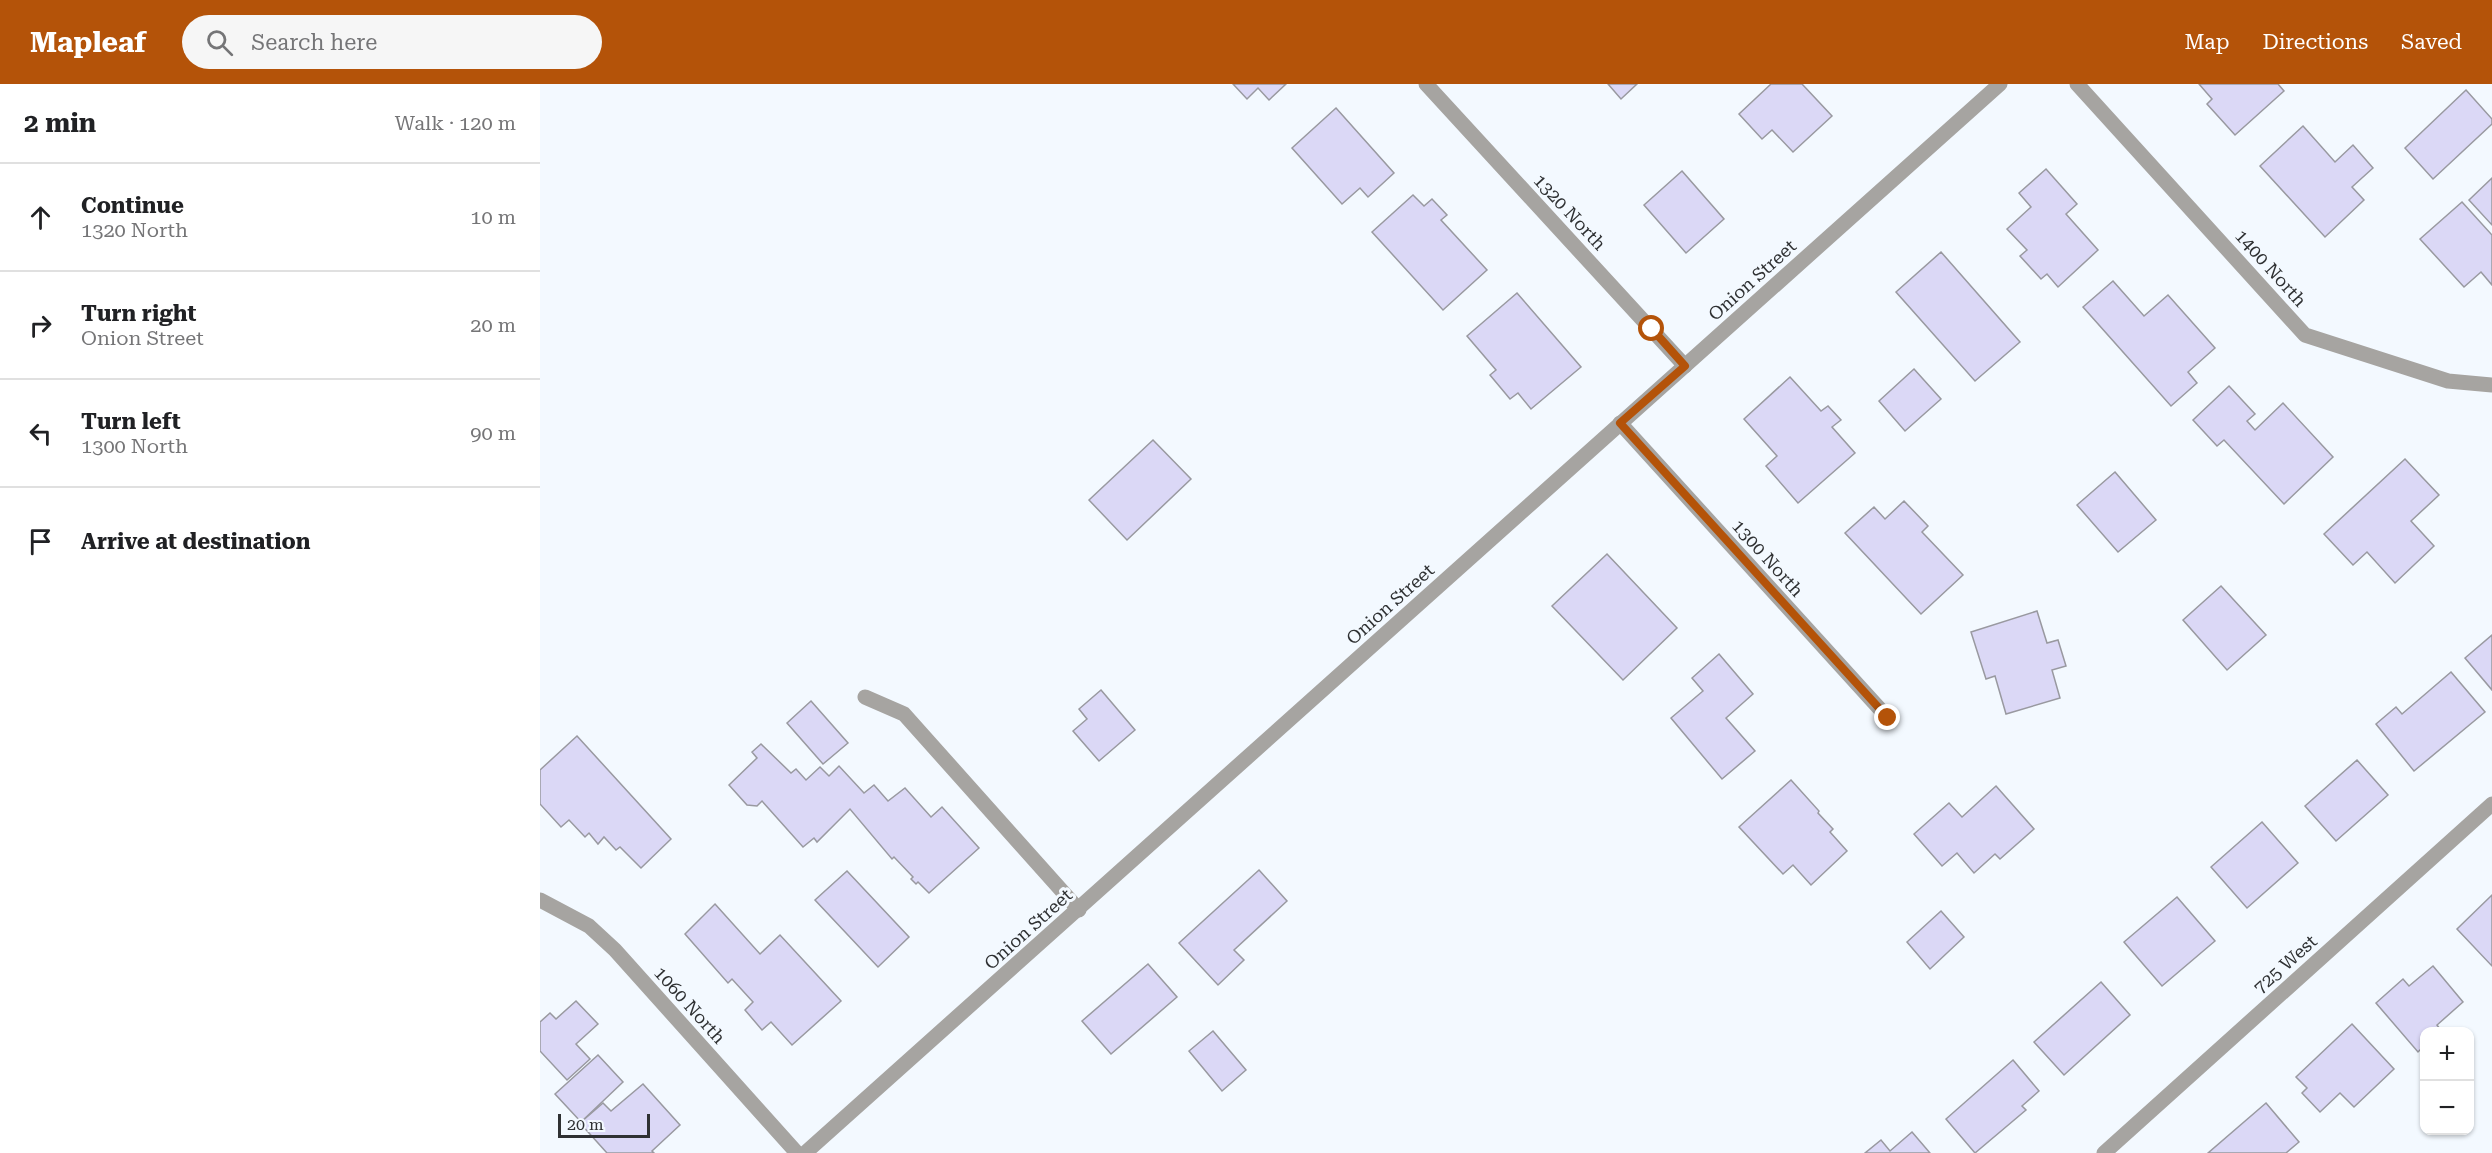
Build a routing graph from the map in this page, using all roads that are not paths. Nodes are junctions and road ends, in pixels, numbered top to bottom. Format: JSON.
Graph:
{"nodes":[{"id":1,"x":1426,"y":84,"type":"edge"},
{"id":2,"x":2000,"y":84,"type":"edge"},
{"id":3,"x":2077,"y":84,"type":"edge"},
{"id":4,"x":1685,"y":366,"type":"junction"},
{"id":5,"x":2492,"y":385,"type":"edge"},
{"id":6,"x":1620,"y":423,"type":"junction"},
{"id":7,"x":865,"y":697,"type":"dead end"},
{"id":8,"x":1888,"y":718,"type":"dead end"},
{"id":9,"x":2492,"y":804,"type":"edge"},
{"id":10,"x":540,"y":900,"type":"edge"},
{"id":11,"x":1079,"y":910,"type":"junction"},
{"id":12,"x":797,"y":1153,"type":"edge"},
{"id":13,"x":805,"y":1153,"type":"edge"},
{"id":14,"x":2104,"y":1153,"type":"edge"}],
"edges":[{"from":1,"to":4,"type":"street","name":"1320 North"},
{"from":2,"to":4,"type":"street","name":"Onion Street"},
{"from":3,"to":5,"type":"street","name":"1400 North"},
{"from":4,"to":6,"type":"street","name":"Onion Street"},
{"from":6,"to":8,"type":"street","name":"1300 North"},
{"from":6,"to":11,"type":"street","name":"Onion Street"},
{"from":7,"to":11,"type":"street"},
{"from":9,"to":14,"type":"street","name":"725 West"},
{"from":10,"to":12,"type":"street","name":"1060 North"},
{"from":11,"to":13,"type":"street","name":"Onion Street"}]}
